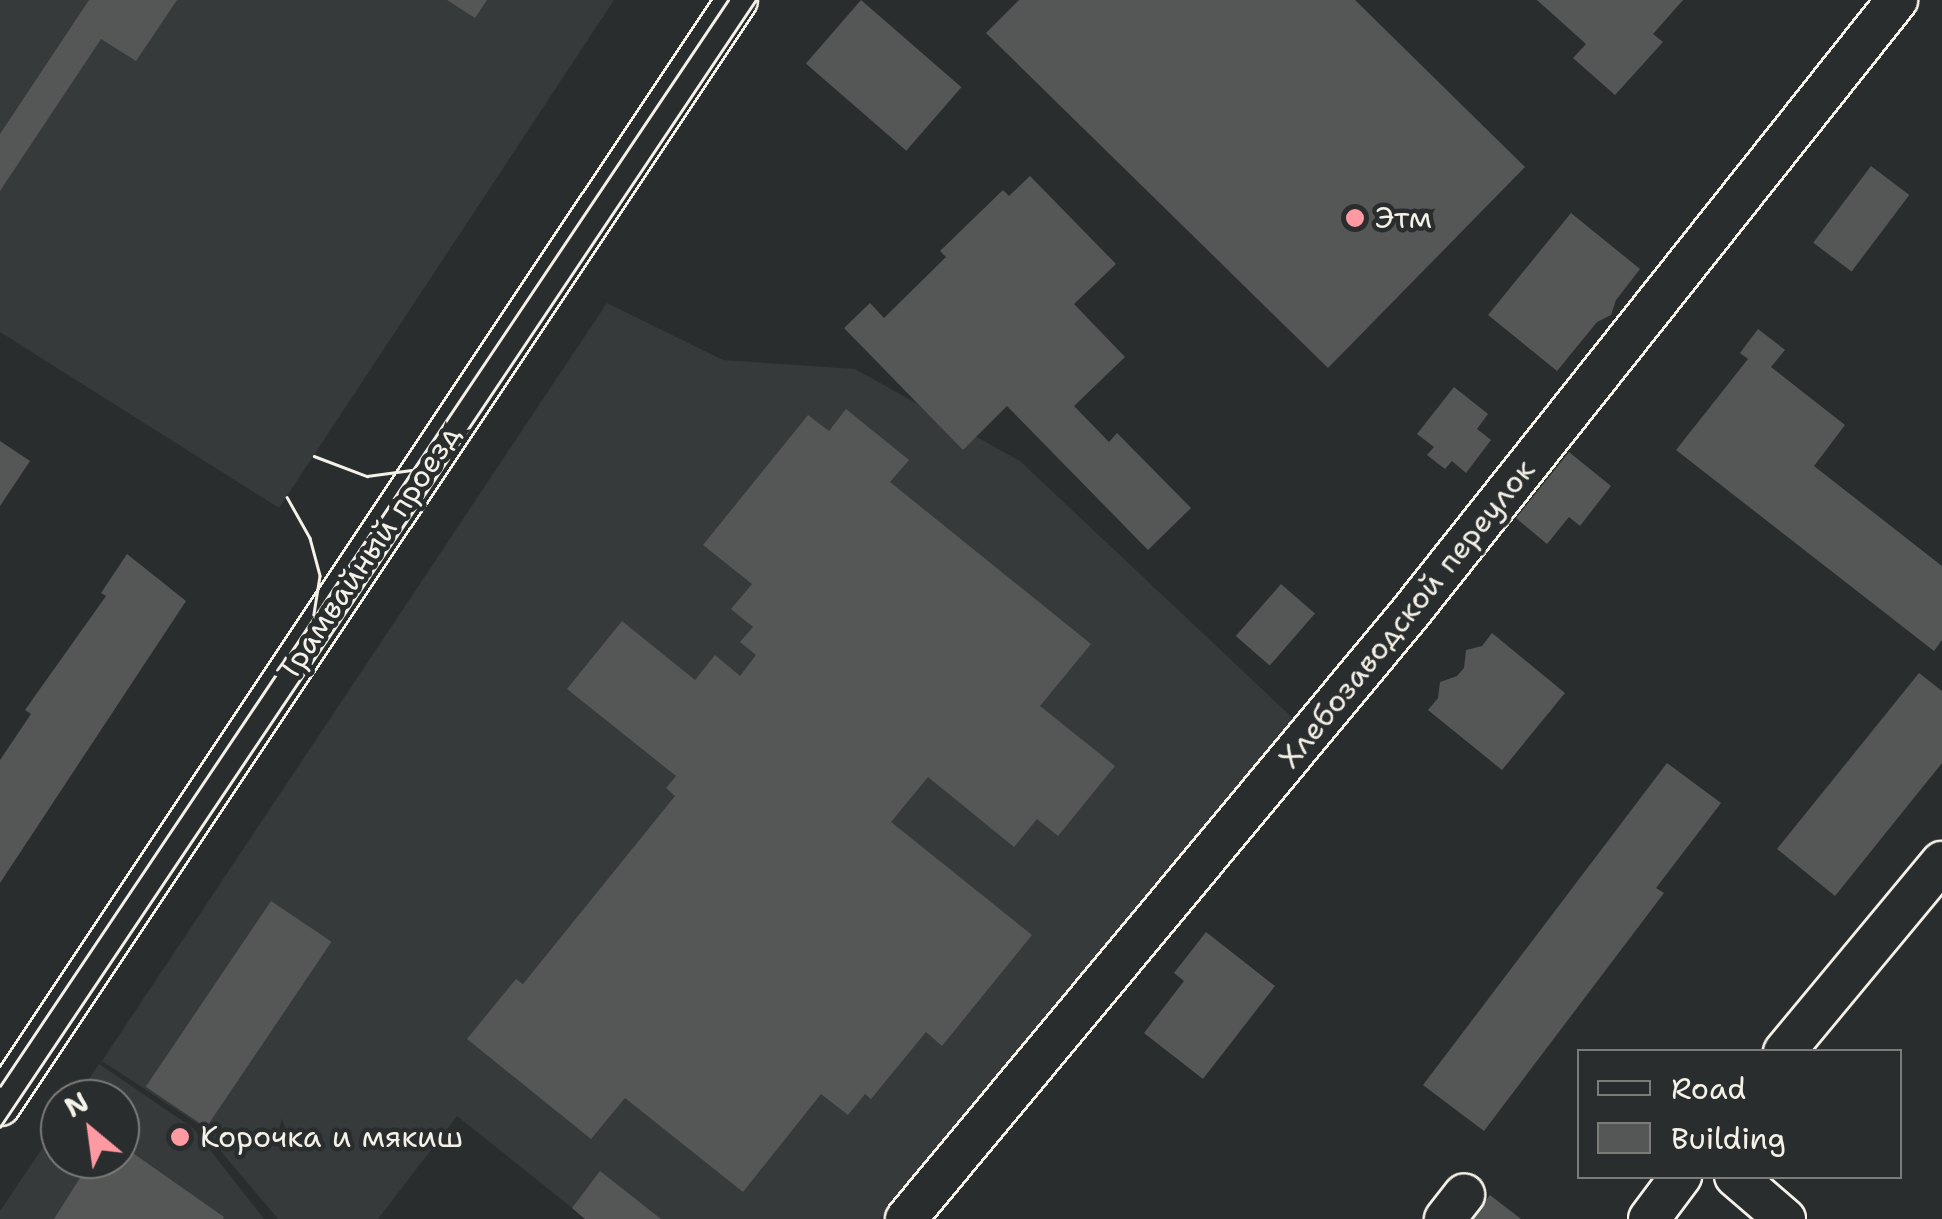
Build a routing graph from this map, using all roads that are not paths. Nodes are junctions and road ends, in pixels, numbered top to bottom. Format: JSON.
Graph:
{"nodes":[{"id":1,"x":738,"y":0,"type":"edge"},
{"id":2,"x":1896,"y":0,"type":"edge"},
{"id":3,"x":1942,"y":862,"type":"edge"},
{"id":4,"x":1786,"y":1049,"type":"edge"},
{"id":5,"x":3,"y":1096,"type":"edge"},
{"id":6,"x":1679,"y":1179,"type":"edge"},
{"id":7,"x":1738,"y":1179,"type":"edge"},
{"id":8,"x":906,"y":1219,"type":"edge"},
{"id":9,"x":1648,"y":1219,"type":"edge"},
{"id":10,"x":1785,"y":1219,"type":"edge"}],
"edges":[{"from":1,"to":5,"type":"street","name":"Трамвайный проезд"},
{"from":2,"to":8,"type":"street","name":"Хлебозаводской переулок"},
{"from":3,"to":4,"type":"street"},
{"from":6,"to":9,"type":"street"},
{"from":7,"to":10,"type":"street"}]}
